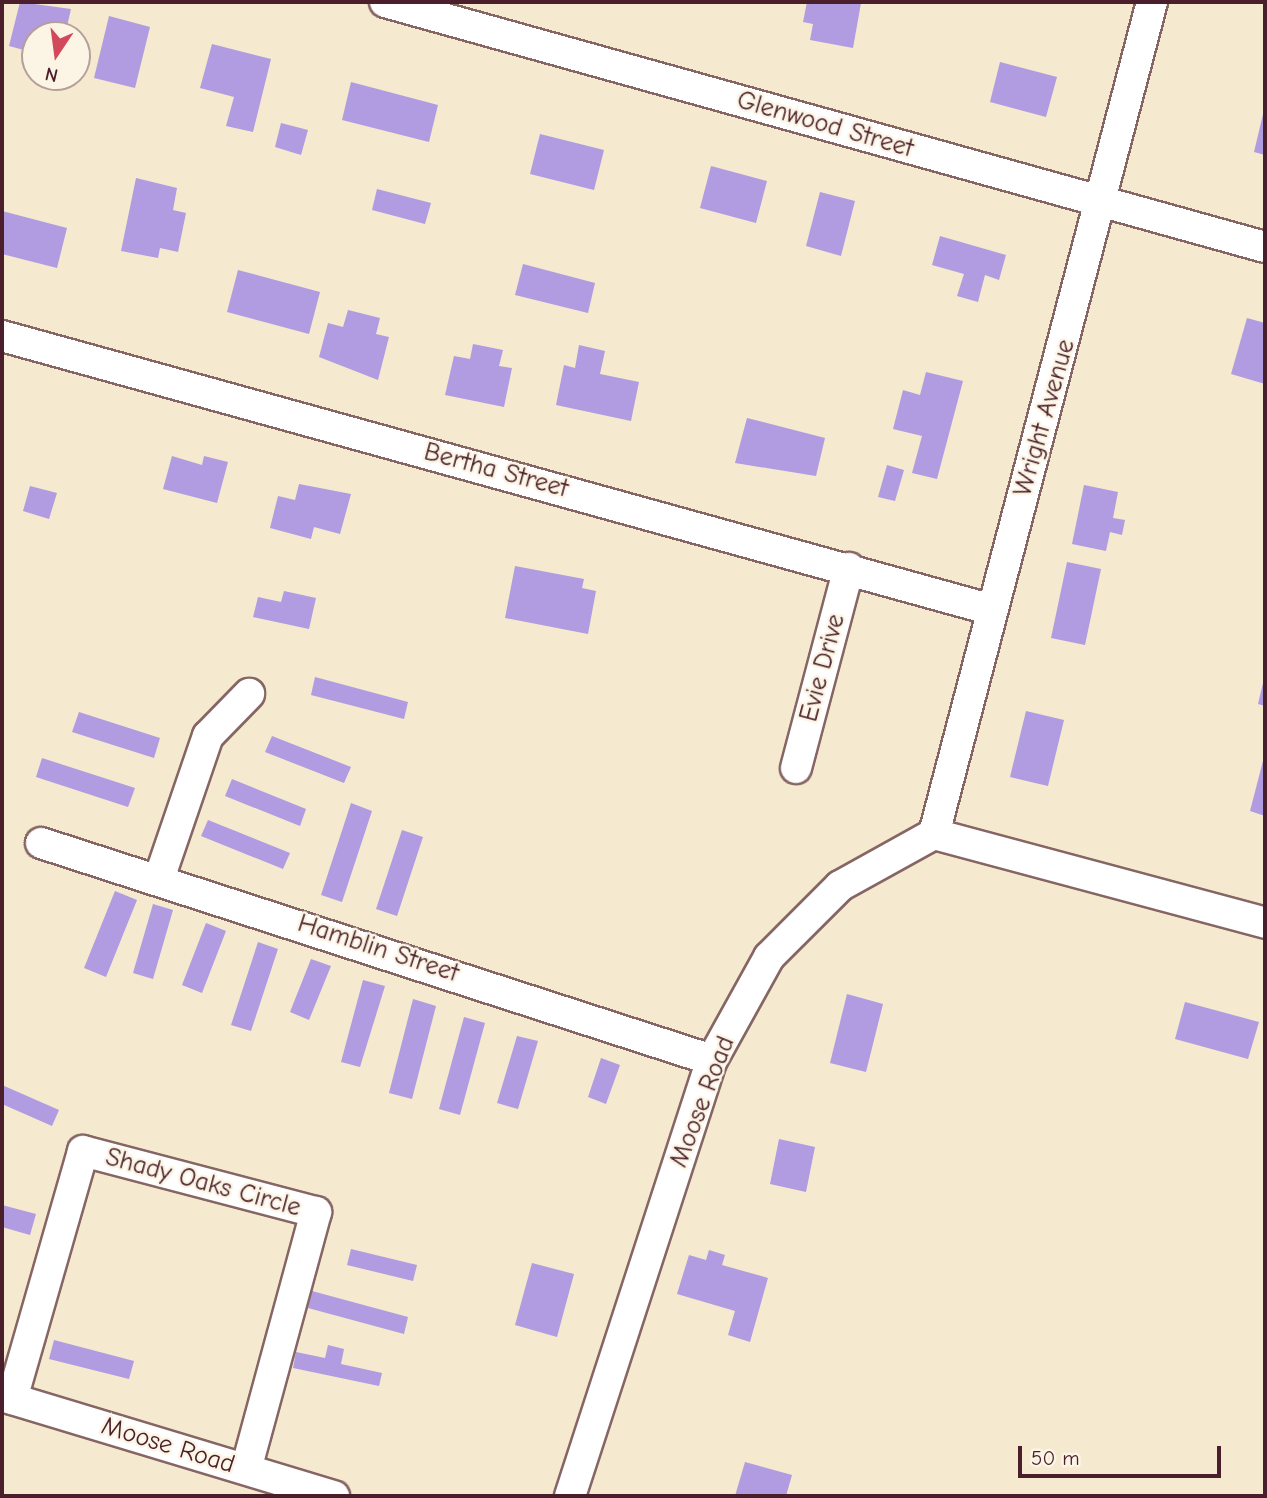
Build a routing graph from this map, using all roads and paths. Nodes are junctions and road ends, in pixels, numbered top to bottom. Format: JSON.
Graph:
{"nodes":[{"id":1,"x":385,"y":2,"type":"edge"},
{"id":2,"x":1152,"y":2,"type":"edge"},
{"id":3,"x":1102,"y":202,"type":"junction"},
{"id":4,"x":1265,"y":247,"type":"edge"},
{"id":5,"x":2,"y":336,"type":"edge"},
{"id":6,"x":849,"y":568,"type":"junction"},
{"id":7,"x":989,"y":609,"type":"junction"},
{"id":8,"x":249,"y":694,"type":"dead end"},
{"id":9,"x":796,"y":768,"type":"dead end"},
{"id":10,"x":934,"y":834,"type":"junction"},
{"id":11,"x":41,"y":843,"type":"dead end"},
{"id":12,"x":160,"y":876,"type":"junction"},
{"id":13,"x":1265,"y":923,"type":"edge"},
{"id":14,"x":712,"y":1060,"type":"junction"},
{"id":15,"x":7,"y":1398,"type":"edge"},
{"id":16,"x":246,"y":1469,"type":"junction"},
{"id":17,"x":315,"y":1494,"type":"edge"},
{"id":18,"x":569,"y":1496,"type":"edge"}],
"edges":[{"from":1,"to":3,"type":"street","name":"Glenwood Street"},
{"from":2,"to":3,"type":"street","name":"Wright Avenue"},
{"from":3,"to":4,"type":"street","name":"Glenwood Street"},
{"from":3,"to":7,"type":"street","name":"Wright Avenue"},
{"from":5,"to":6,"type":"street","name":"Bertha Street"},
{"from":6,"to":7,"type":"street","name":"Bertha Street"},
{"from":6,"to":9,"type":"street","name":"Evie Drive"},
{"from":7,"to":10,"type":"street","name":"Wright Avenue"},
{"from":8,"to":12,"type":"street"},
{"from":10,"to":13,"type":"street"},
{"from":10,"to":14,"type":"street","name":"Moose Road"},
{"from":11,"to":12,"type":"street","name":"Hamblin Street"},
{"from":12,"to":14,"type":"street","name":"Hamblin Street"},
{"from":14,"to":18,"type":"street","name":"Moose Road"},
{"from":15,"to":16,"type":"street","name":"Moose Road"},
{"from":15,"to":16,"type":"street","name":"Shady Oaks Circle"},
{"from":16,"to":17,"type":"street","name":"Moose Road"}]}
